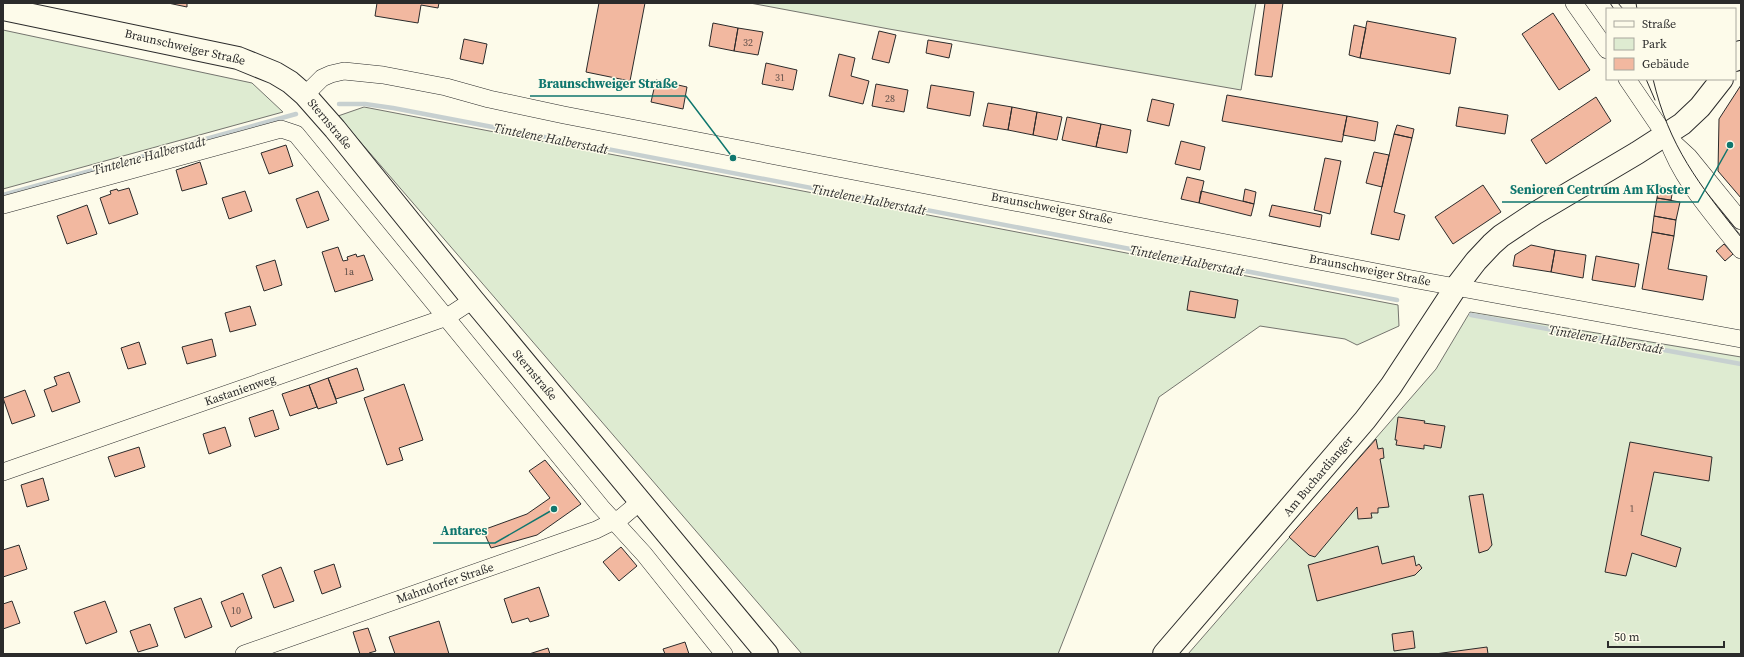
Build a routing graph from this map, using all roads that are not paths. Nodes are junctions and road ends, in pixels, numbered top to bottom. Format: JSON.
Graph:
{"nodes":[{"id":1,"x":1574,"y":3,"type":"edge"},
{"id":2,"x":3,"y":9,"type":"edge"},
{"id":3,"x":1606,"y":49,"type":"edge"},
{"id":4,"x":1628,"y":80,"type":"edge"},
{"id":5,"x":1721,"y":80,"type":"edge"},
{"id":6,"x":305,"y":95,"type":"junction"},
{"id":7,"x":1665,"y":134,"type":"junction"},
{"id":8,"x":3,"y":205,"type":"edge"},
{"id":9,"x":1741,"y":221,"type":"edge"},
{"id":10,"x":1741,"y":250,"type":"edge"},
{"id":11,"x":1456,"y":287,"type":"junction"},
{"id":12,"x":473,"y":300,"type":"junction"},
{"id":13,"x":447,"y":317,"type":"junction"},
{"id":14,"x":1741,"y":339,"type":"edge"},
{"id":15,"x":3,"y":472,"type":"edge"},
{"id":16,"x":641,"y":501,"type":"junction"},
{"id":17,"x":614,"y":522,"type":"junction"},
{"id":18,"x":244,"y":654,"type":"edge"},
{"id":19,"x":724,"y":654,"type":"edge"},
{"id":20,"x":767,"y":654,"type":"edge"},
{"id":21,"x":1164,"y":654,"type":"edge"}],
"edges":[{"from":1,"to":3,"type":"street"},
{"from":2,"to":6,"type":"main road","name":"Braunschweiger Straße"},
{"from":4,"to":7,"type":"street"},
{"from":5,"to":7,"type":"main road","name":"Am Buchardianger"},
{"from":6,"to":11,"type":"street","name":"Braunschweiger Straße"},
{"from":6,"to":12,"type":"main road","name":"Sternstraße"},
{"from":7,"to":9,"type":"street"},
{"from":7,"to":10,"type":"street"},
{"from":7,"to":11,"type":"main road","name":"Am Buchardianger"},
{"from":8,"to":13,"type":"street"},
{"from":11,"to":14,"type":"street","name":"Braunschweiger Straße"},
{"from":11,"to":21,"type":"main road","name":"Am Buchardianger"},
{"from":12,"to":13,"type":"street","name":"Kastanienweg"},
{"from":12,"to":16,"type":"main road","name":"Sternstraße"},
{"from":13,"to":15,"type":"street","name":"Kastanienweg"},
{"from":13,"to":17,"type":"street"},
{"from":16,"to":17,"type":"street","name":"Mahndorfer Straße"},
{"from":16,"to":20,"type":"main road","name":"Sternstraße"},
{"from":17,"to":18,"type":"street","name":"Mahndorfer Straße"},
{"from":17,"to":19,"type":"street"}]}
